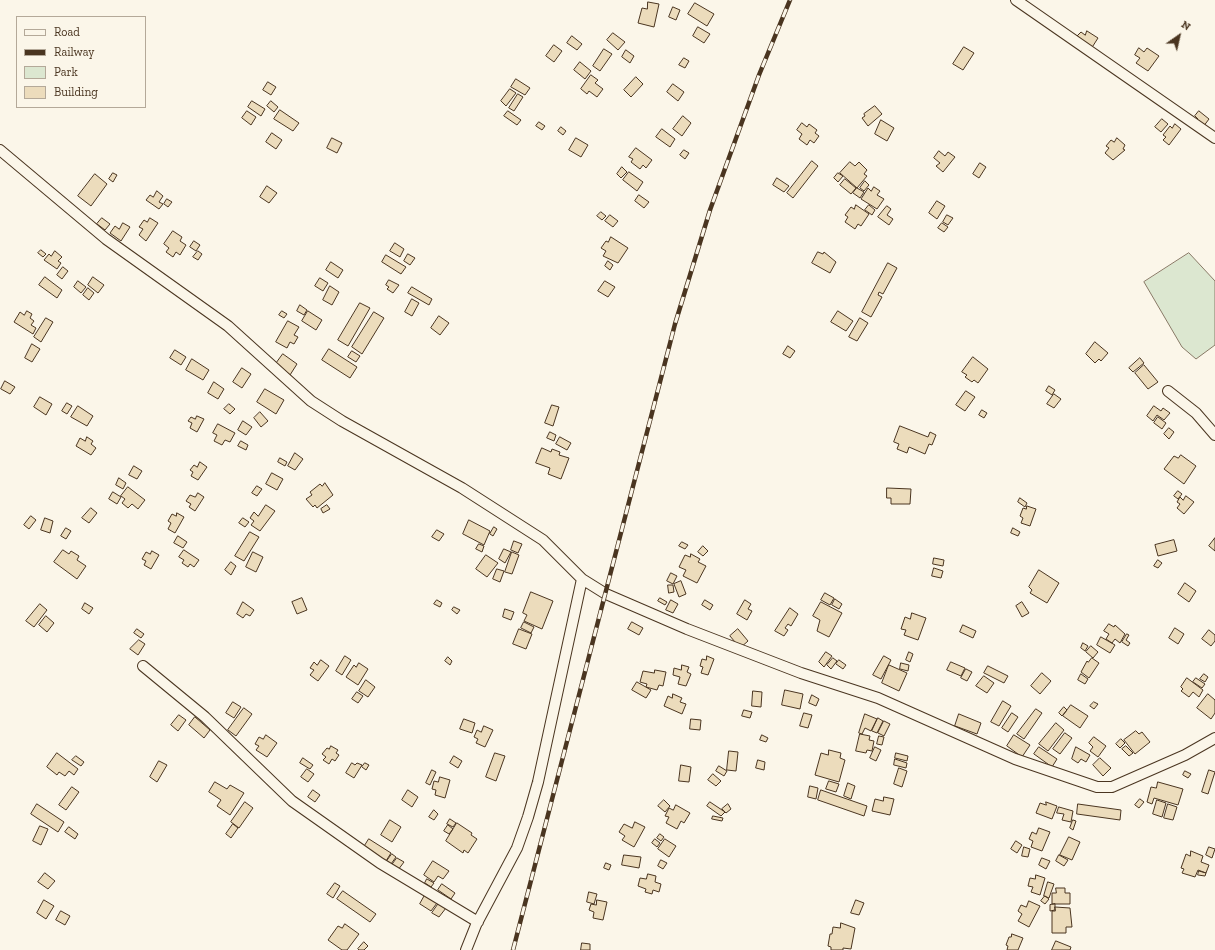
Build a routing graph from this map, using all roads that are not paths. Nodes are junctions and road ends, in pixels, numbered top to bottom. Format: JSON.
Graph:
{"nodes":[{"id":1,"x":1016,"y":0,"type":"edge"},
{"id":2,"x":1215,"y":138,"type":"edge"},
{"id":3,"x":0,"y":150,"type":"edge"},
{"id":4,"x":1168,"y":391,"type":"dead end"},
{"id":5,"x":1215,"y":435,"type":"edge"},
{"id":6,"x":582,"y":579,"type":"junction"},
{"id":7,"x":143,"y":666,"type":"dead end"},
{"id":8,"x":1215,"y":738,"type":"edge"},
{"id":9,"x":478,"y":922,"type":"junction"},
{"id":10,"x":466,"y":950,"type":"edge"}],
"edges":[{"from":1,"to":2,"type":"street"},
{"from":3,"to":6,"type":"street"},
{"from":4,"to":5,"type":"street"},
{"from":6,"to":8,"type":"street"},
{"from":6,"to":9,"type":"street"},
{"from":7,"to":9,"type":"street"},
{"from":9,"to":10,"type":"street"}]}
